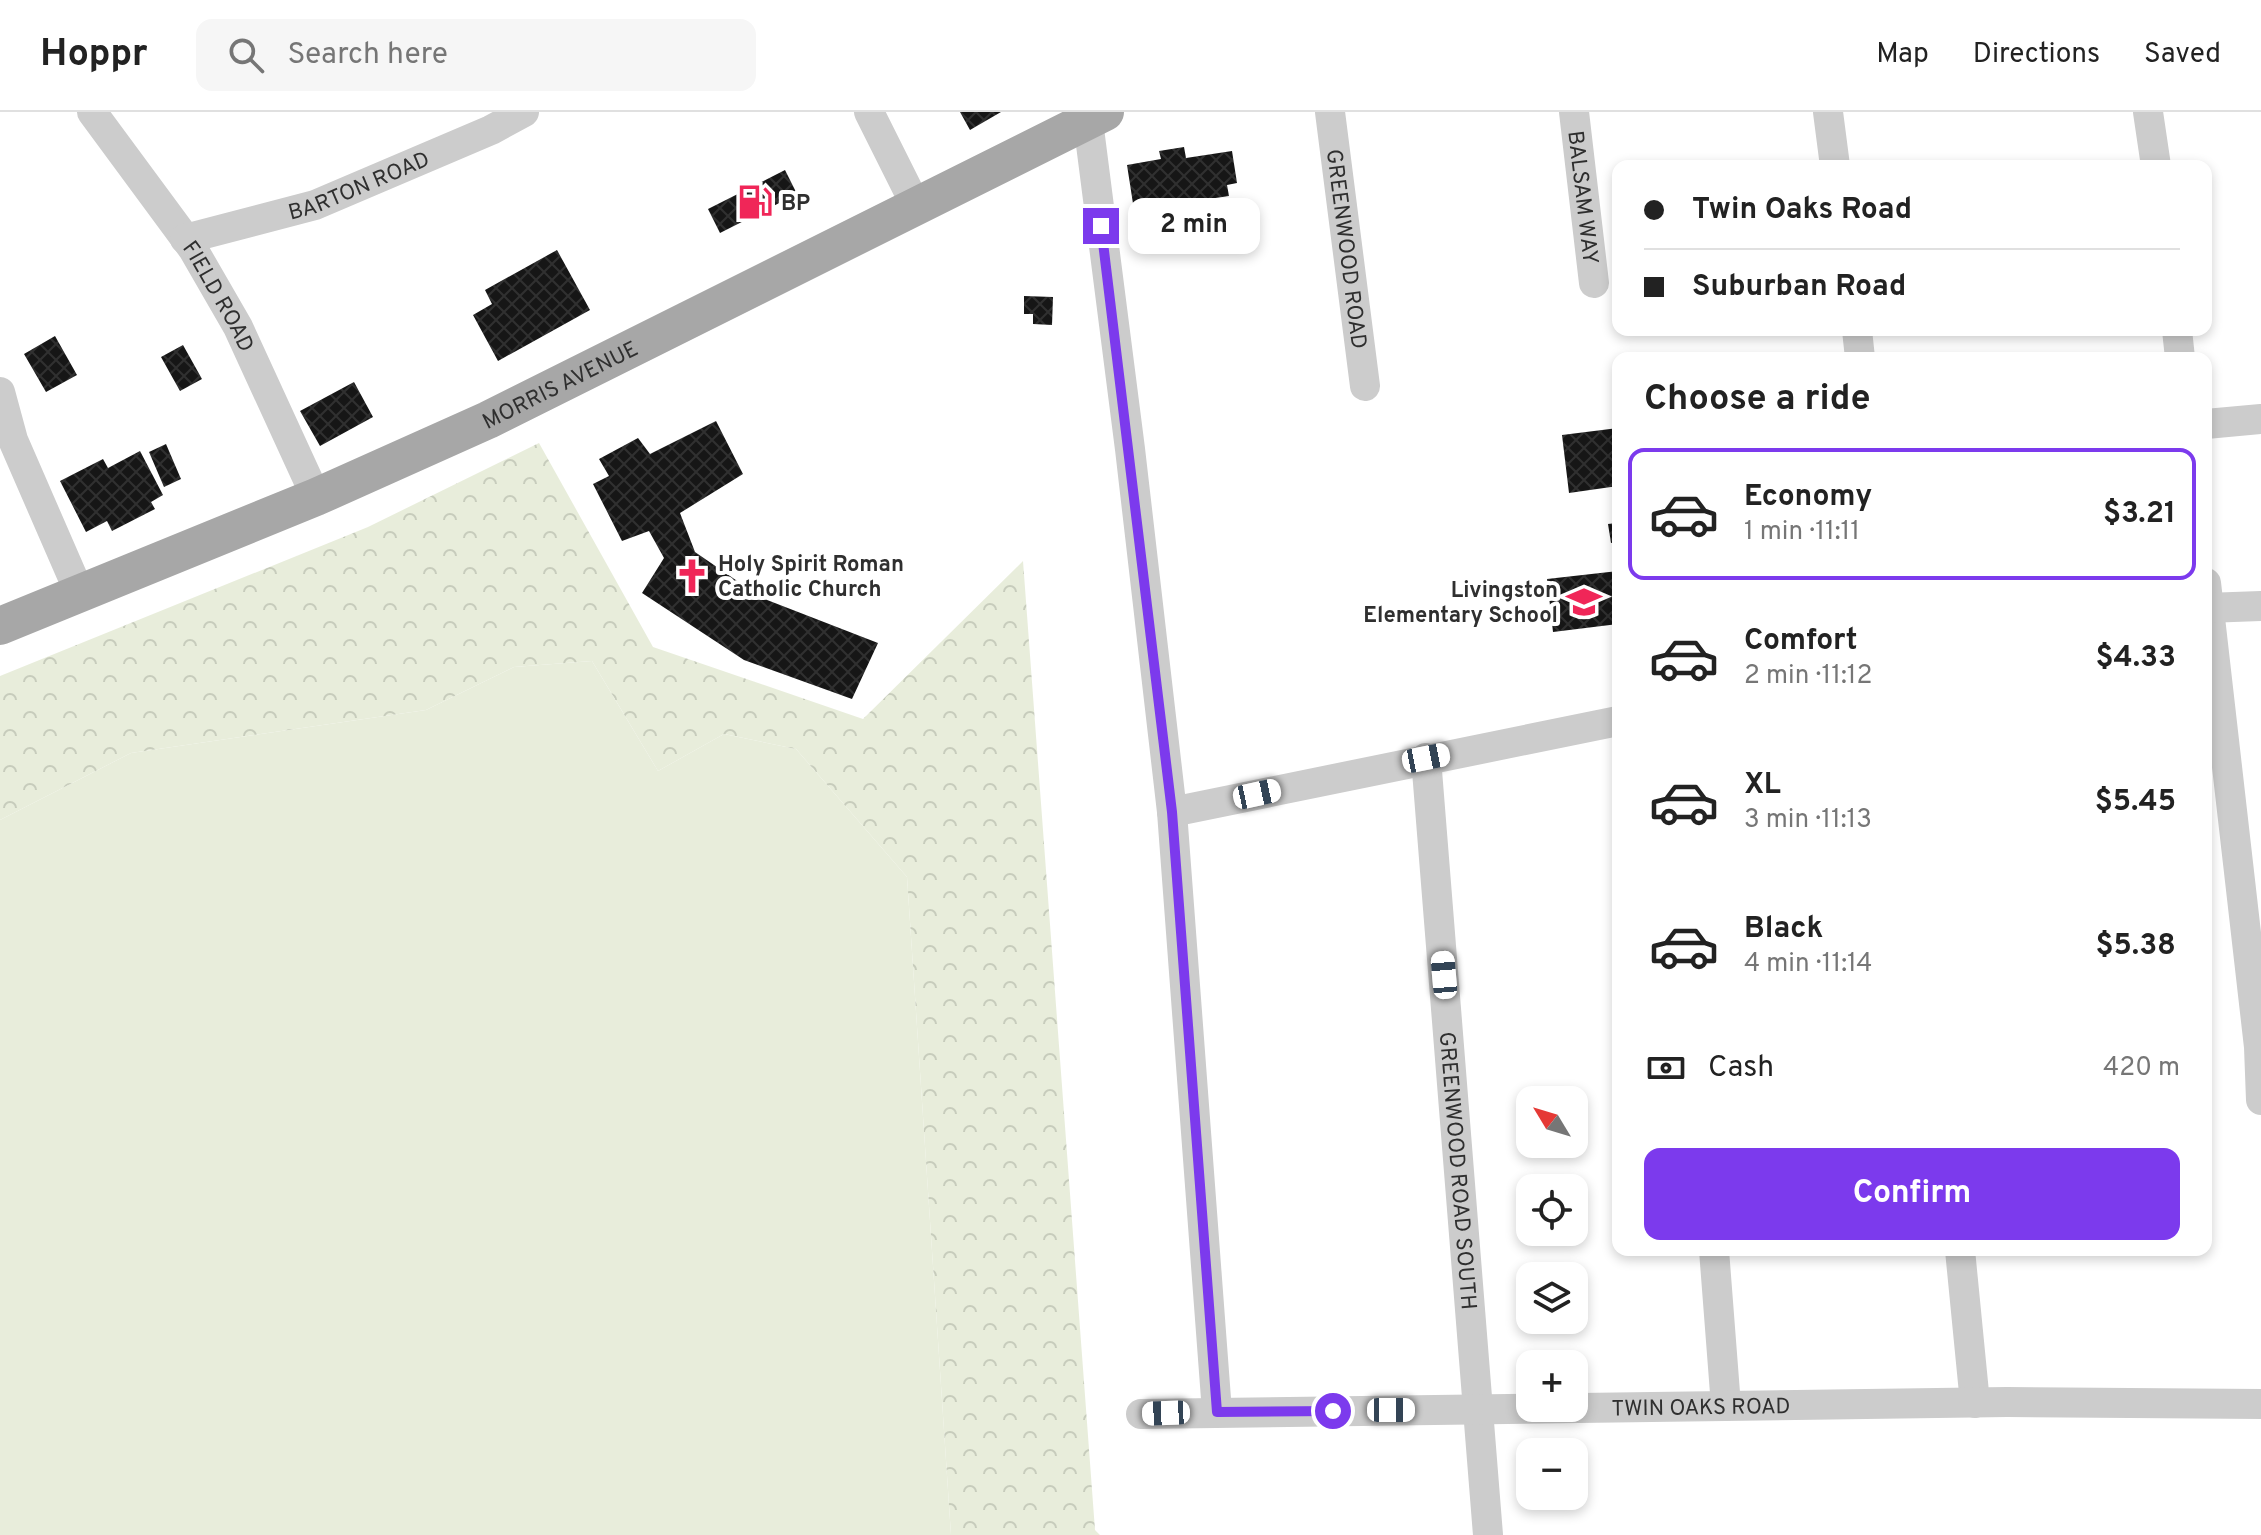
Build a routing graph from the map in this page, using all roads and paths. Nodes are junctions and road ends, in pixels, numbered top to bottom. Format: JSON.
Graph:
{"nodes":[{"id":1,"x":92,"y":112,"type":"edge"},
{"id":2,"x":524,"y":112,"type":"edge"},
{"id":3,"x":869,"y":112,"type":"edge"},
{"id":4,"x":1330,"y":112,"type":"edge"},
{"id":5,"x":1574,"y":112,"type":"edge"},
{"id":6,"x":1828,"y":112,"type":"edge"},
{"id":7,"x":2148,"y":112,"type":"edge"},
{"id":8,"x":1096,"y":116,"type":"edge"},
{"id":9,"x":1834,"y":160,"type":"edge"},
{"id":10,"x":2155,"y":160,"type":"edge"},
{"id":11,"x":916,"y":206,"type":"junction"},
{"id":12,"x":185,"y":239,"type":"junction"},
{"id":13,"x":1594,"y":283,"type":"dead end"},
{"id":14,"x":1365,"y":386,"type":"dead end"},
{"id":15,"x":0,"y":392,"type":"edge"},
{"id":16,"x":2261,"y":419,"type":"edge"},
{"id":17,"x":2212,"y":423,"type":"edge"},
{"id":18,"x":316,"y":497,"type":"junction"},
{"id":19,"x":80,"y":594,"type":"junction"},
{"id":20,"x":2212,"y":600,"type":"edge"},
{"id":21,"x":2261,"y":606,"type":"edge"},
{"id":22,"x":0,"y":626,"type":"edge"},
{"id":23,"x":2212,"y":631,"type":"edge"},
{"id":24,"x":1612,"y":722,"type":"edge"},
{"id":25,"x":1426,"y":758,"type":"junction"},
{"id":26,"x":1172,"y":812,"type":"junction"},
{"id":27,"x":2251,"y":884,"type":"edge"},
{"id":28,"x":2261,"y":1100,"type":"edge"},
{"id":29,"x":1714,"y":1256,"type":"edge"},
{"id":30,"x":1961,"y":1256,"type":"edge"},
{"id":31,"x":1975,"y":1403,"type":"junction"},
{"id":32,"x":2261,"y":1404,"type":"edge"},
{"id":33,"x":1726,"y":1406,"type":"junction"},
{"id":34,"x":1478,"y":1409,"type":"junction"},
{"id":35,"x":1217,"y":1412,"type":"junction"},
{"id":36,"x":1141,"y":1414,"type":"dead end"},
{"id":37,"x":1488,"y":1535,"type":"edge"}],
"edges":[{"from":1,"to":12,"type":"street","name":"FIELD ROAD"},
{"from":2,"to":12,"type":"street","name":"BARTON ROAD"},
{"from":3,"to":11,"type":"street"},
{"from":4,"to":14,"type":"street","name":"GREENWOOD ROAD"},
{"from":5,"to":13,"type":"street","name":"BALSAM WAY"},
{"from":6,"to":9,"type":"street"},
{"from":7,"to":10,"type":"street"},
{"from":8,"to":11,"type":"main road","name":"MORRIS AVENUE"},
{"from":8,"to":26,"type":"street"},
{"from":11,"to":18,"type":"main road","name":"MORRIS AVENUE"},
{"from":12,"to":18,"type":"street","name":"FIELD ROAD"},
{"from":15,"to":19,"type":"street"},
{"from":16,"to":17,"type":"street"},
{"from":18,"to":19,"type":"main road","name":"MORRIS AVENUE"},
{"from":19,"to":22,"type":"main road","name":"MORRIS AVENUE"},
{"from":20,"to":21,"type":"street"},
{"from":23,"to":27,"type":"street"},
{"from":24,"to":25,"type":"street"},
{"from":25,"to":26,"type":"street"},
{"from":25,"to":34,"type":"street","name":"GREENWOOD ROAD SOUTH"},
{"from":26,"to":35,"type":"street"},
{"from":27,"to":28,"type":"street"},
{"from":29,"to":33,"type":"street"},
{"from":30,"to":31,"type":"street"},
{"from":31,"to":32,"type":"street","name":"TWIN OAKS ROAD"},
{"from":31,"to":33,"type":"street","name":"TWIN OAKS ROAD"},
{"from":33,"to":34,"type":"street","name":"TWIN OAKS ROAD"},
{"from":34,"to":35,"type":"street","name":"TWIN OAKS ROAD"},
{"from":34,"to":37,"type":"street","name":"GREENWOOD ROAD SOUTH"},
{"from":35,"to":36,"type":"street","name":"TWIN OAKS ROAD"}]}
